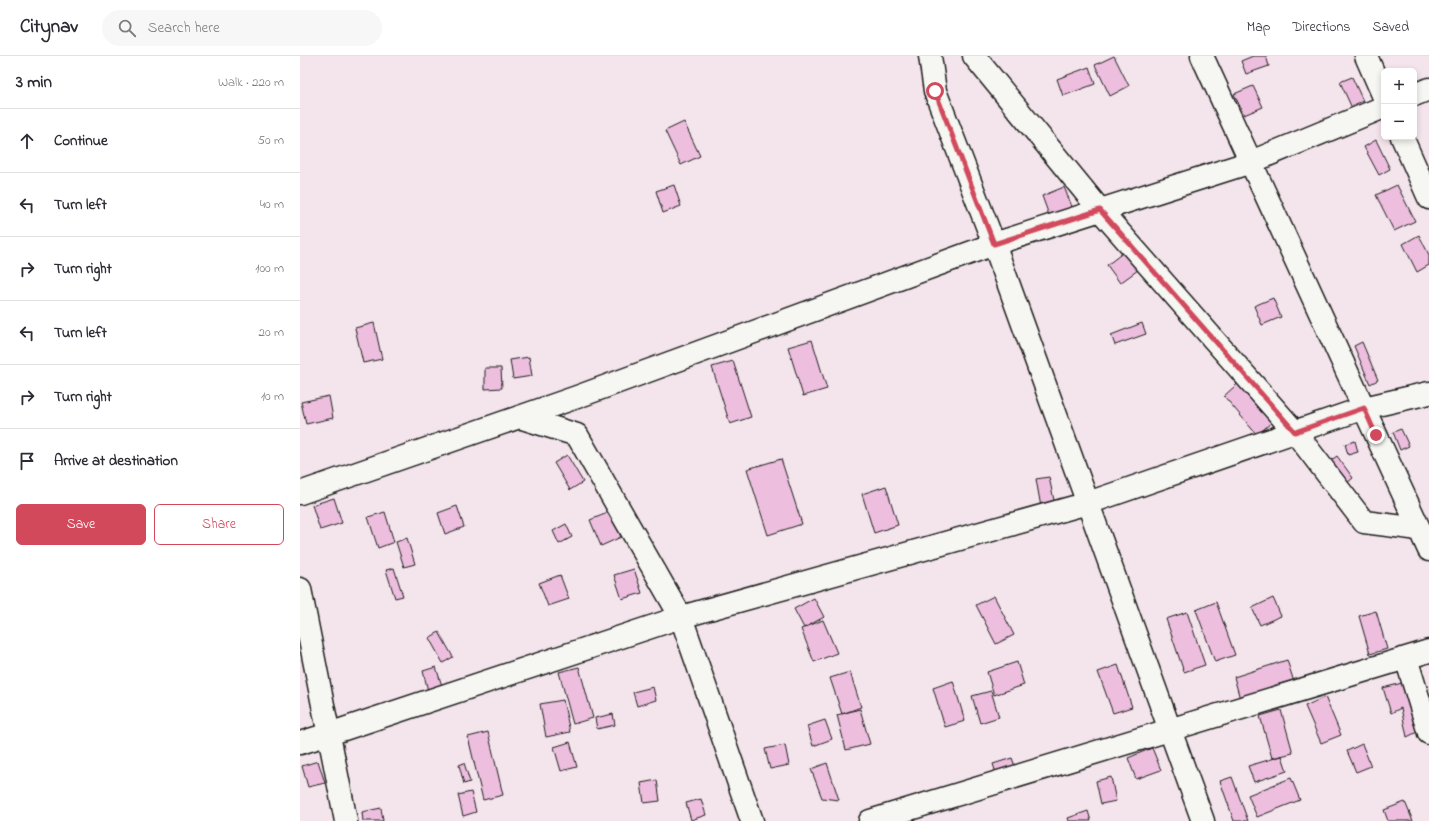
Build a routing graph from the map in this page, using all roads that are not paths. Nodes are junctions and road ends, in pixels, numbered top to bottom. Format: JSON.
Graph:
{"nodes":[{"id":1,"x":930,"y":56,"type":"edge"},
{"id":2,"x":974,"y":56,"type":"edge"},
{"id":3,"x":1202,"y":56,"type":"edge"},
{"id":4,"x":1366,"y":56,"type":"edge"},
{"id":5,"x":1429,"y":89,"type":"edge"},
{"id":6,"x":1381,"y":90,"type":"edge"},
{"id":7,"x":1417,"y":94,"type":"edge"},
{"id":8,"x":1381,"y":108,"type":"edge"},
{"id":9,"x":1403,"y":140,"type":"edge"},
{"id":10,"x":1251,"y":162,"type":"junction"},
{"id":11,"x":1429,"y":198,"type":"edge"},
{"id":12,"x":1100,"y":210,"type":"junction"},
{"id":13,"x":994,"y":244,"type":"junction"},
{"id":14,"x":1429,"y":393,"type":"edge"},
{"id":15,"x":1364,"y":408,"type":"junction"},
{"id":16,"x":520,"y":417,"type":"junction"},
{"id":17,"x":1295,"y":432,"type":"junction"},
{"id":18,"x":300,"y":492,"type":"edge"},
{"id":19,"x":1088,"y":503,"type":"junction"},
{"id":20,"x":1419,"y":529,"type":"junction"},
{"id":21,"x":1429,"y":550,"type":"edge"},
{"id":22,"x":300,"y":589,"type":"edge"},
{"id":23,"x":681,"y":617,"type":"junction"},
{"id":24,"x":1429,"y":651,"type":"edge"},
{"id":25,"x":1406,"y":658,"type":"junction"},
{"id":26,"x":1170,"y":729,"type":"junction"},
{"id":27,"x":1429,"y":733,"type":"edge"},
{"id":28,"x":329,"y":734,"type":"junction"},
{"id":29,"x":300,"y":743,"type":"edge"},
{"id":30,"x":346,"y":821,"type":"edge"},
{"id":31,"x":752,"y":821,"type":"edge"},
{"id":32,"x":870,"y":821,"type":"edge"},
{"id":33,"x":1203,"y":821,"type":"edge"}],
"edges":[{"from":1,"to":13,"type":"street"},
{"from":2,"to":12,"type":"street"},
{"from":3,"to":10,"type":"street"},
{"from":4,"to":6,"type":"street"},
{"from":5,"to":7,"type":"street"},
{"from":8,"to":10,"type":"street"},
{"from":9,"to":11,"type":"street"},
{"from":10,"to":12,"type":"street"},
{"from":10,"to":15,"type":"street"},
{"from":12,"to":13,"type":"street"},
{"from":12,"to":17,"type":"street"},
{"from":13,"to":16,"type":"street"},
{"from":13,"to":19,"type":"street"},
{"from":14,"to":15,"type":"street"},
{"from":15,"to":17,"type":"street"},
{"from":15,"to":20,"type":"street"},
{"from":16,"to":18,"type":"street"},
{"from":16,"to":23,"type":"street"},
{"from":17,"to":19,"type":"street"},
{"from":17,"to":20,"type":"street"},
{"from":19,"to":23,"type":"street"},
{"from":19,"to":26,"type":"street"},
{"from":20,"to":21,"type":"street"},
{"from":22,"to":28,"type":"street"},
{"from":23,"to":28,"type":"street"},
{"from":23,"to":31,"type":"street"},
{"from":24,"to":25,"type":"street"},
{"from":25,"to":26,"type":"street"},
{"from":25,"to":27,"type":"street"},
{"from":26,"to":32,"type":"street"},
{"from":26,"to":33,"type":"street"},
{"from":28,"to":29,"type":"street"},
{"from":28,"to":30,"type":"street"}]}
